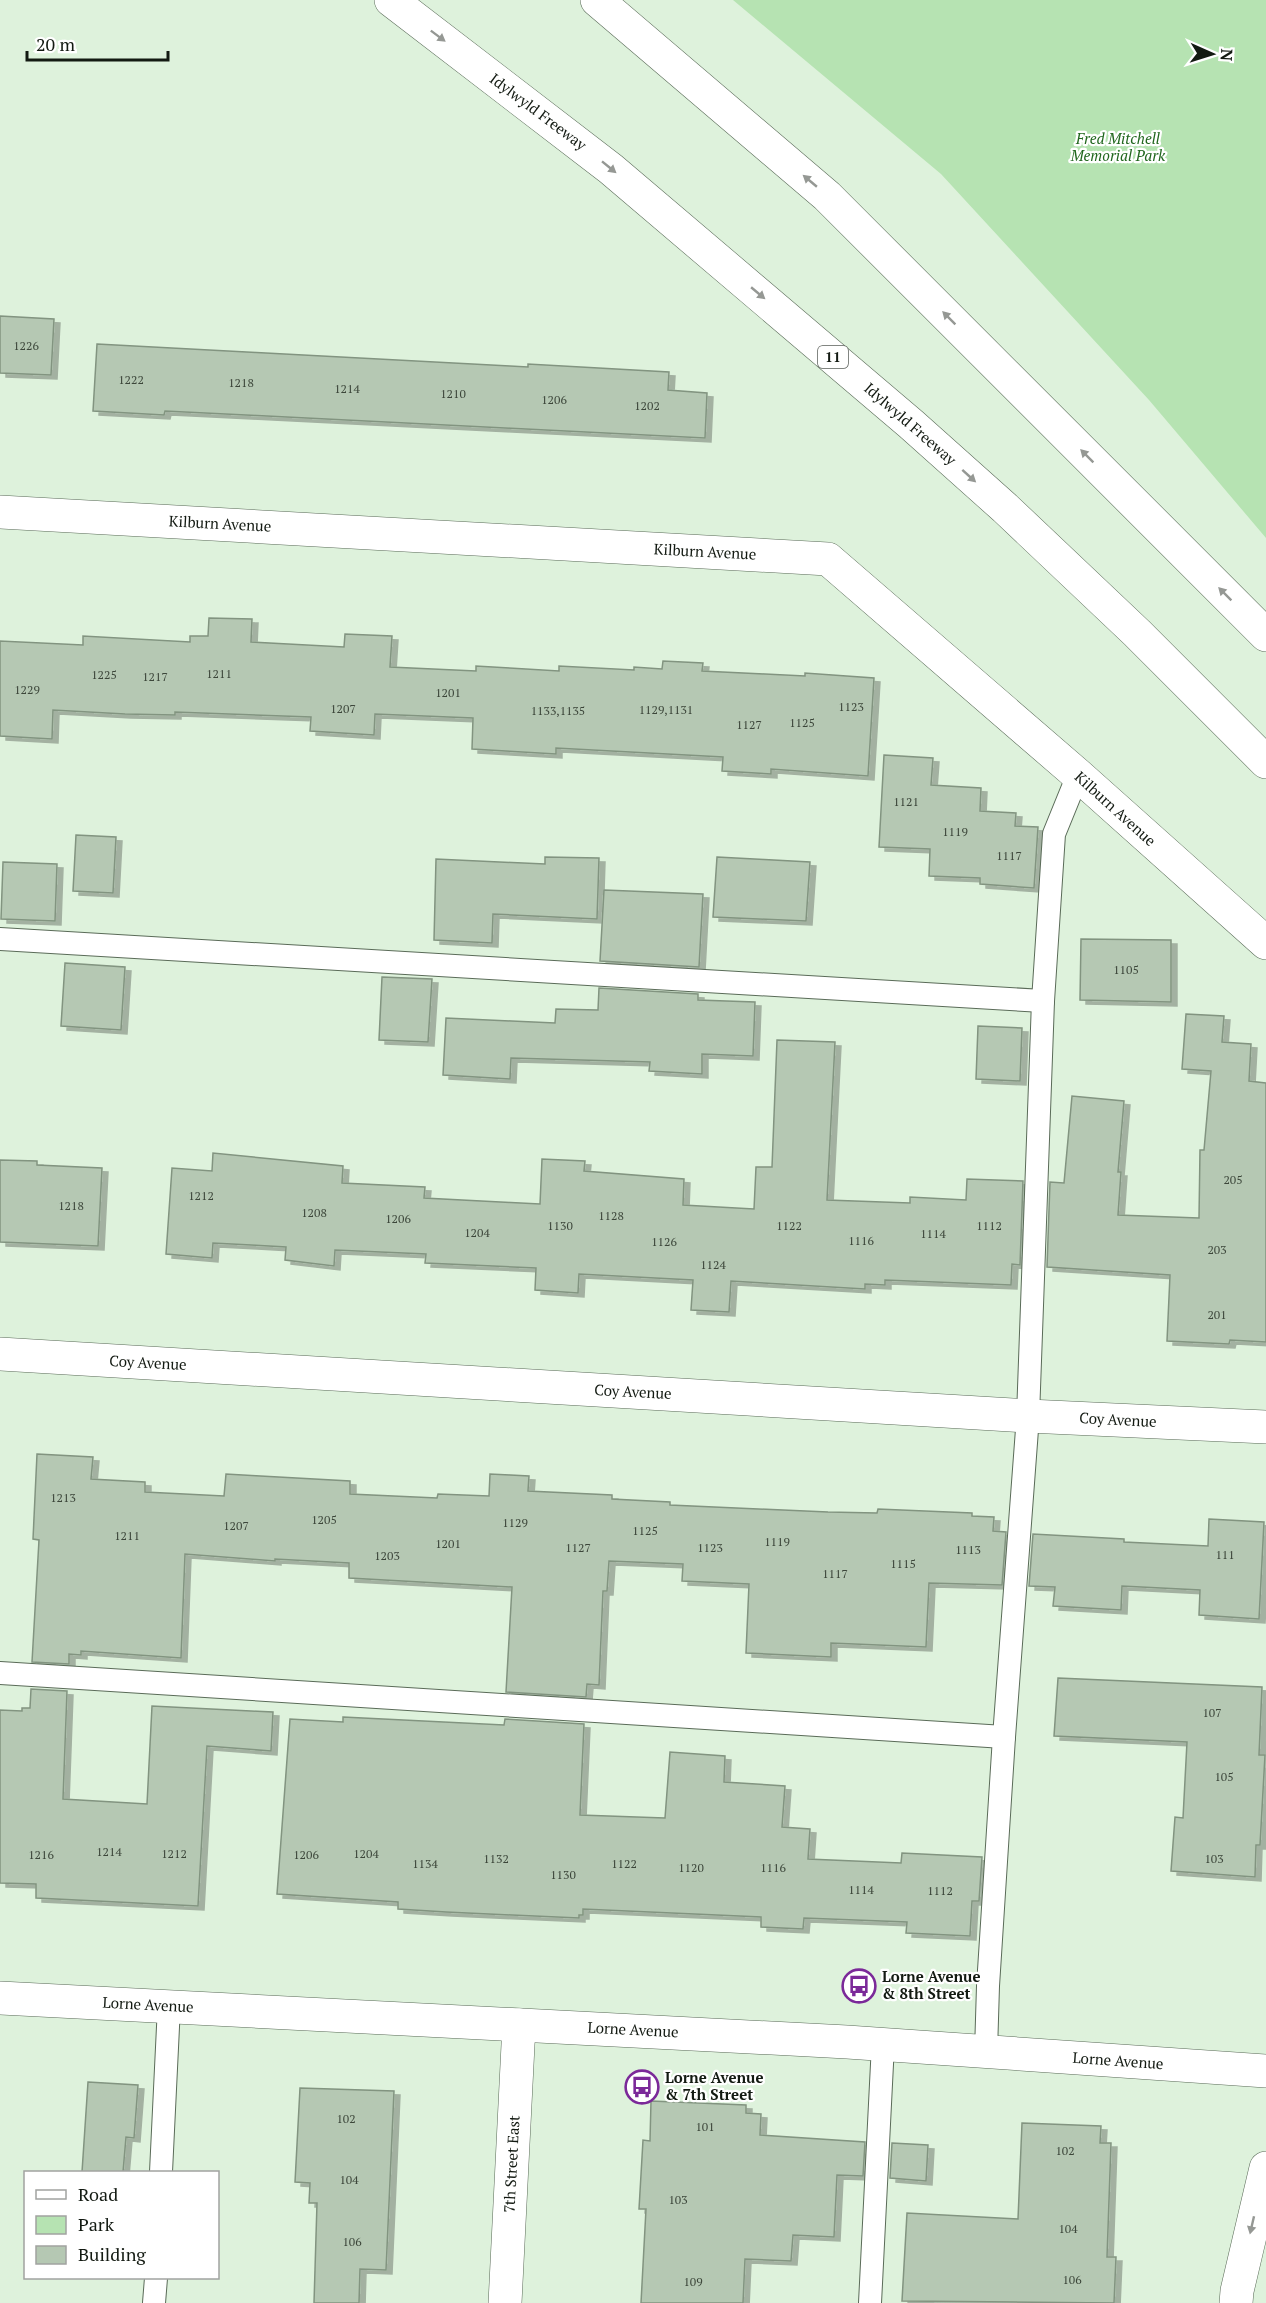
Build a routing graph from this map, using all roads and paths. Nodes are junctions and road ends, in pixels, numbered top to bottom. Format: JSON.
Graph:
{"nodes":[{"id":1,"x":391,"y":0,"type":"edge"},
{"id":2,"x":597,"y":0,"type":"edge"},
{"id":3,"x":0,"y":512,"type":"edge"},
{"id":4,"x":1266,"y":636,"type":"edge"},
{"id":5,"x":1258,"y":753,"type":"edge"},
{"id":6,"x":1078,"y":775,"type":"junction"},
{"id":7,"x":0,"y":939,"type":"edge"},
{"id":8,"x":1266,"y":944,"type":"edge"},
{"id":9,"x":1043,"y":1001,"type":"junction"},
{"id":10,"x":0,"y":1354,"type":"edge"},
{"id":11,"x":1028,"y":1416,"type":"junction"},
{"id":12,"x":1266,"y":1427,"type":"edge"},
{"id":13,"x":0,"y":1673,"type":"edge"},
{"id":14,"x":1004,"y":1737,"type":"junction"},
{"id":15,"x":0,"y":1998,"type":"edge"},
{"id":16,"x":170,"y":2006,"type":"junction"},
{"id":17,"x":519,"y":2025,"type":"junction"},
{"id":18,"x":883,"y":2044,"type":"junction"},
{"id":19,"x":986,"y":2052,"type":"junction"},
{"id":20,"x":1266,"y":2071,"type":"edge"},
{"id":21,"x":1266,"y":2168,"type":"edge"},
{"id":22,"x":161,"y":2171,"type":"edge"},
{"id":23,"x":156,"y":2279,"type":"edge"},
{"id":24,"x":154,"y":2303,"type":"edge"},
{"id":25,"x":505,"y":2303,"type":"edge"},
{"id":26,"x":870,"y":2303,"type":"edge"},
{"id":27,"x":1236,"y":2303,"type":"edge"}],
"edges":[{"from":1,"to":5,"type":"main road","name":"Idylwyld Freeway","number":"11","one_way":true},
{"from":4,"to":2,"type":"main road","one_way":true},
{"from":3,"to":6,"type":"main road","name":"Kilburn Avenue"},
{"from":6,"to":8,"type":"main road","name":"Kilburn Avenue"},
{"from":6,"to":9,"type":"lane"},
{"from":7,"to":9,"type":"lane"},
{"from":9,"to":11,"type":"lane"},
{"from":10,"to":11,"type":"main road","name":"Coy Avenue"},
{"from":11,"to":12,"type":"main road","name":"Coy Avenue"},
{"from":11,"to":14,"type":"lane"},
{"from":13,"to":14,"type":"lane"},
{"from":14,"to":19,"type":"lane"},
{"from":15,"to":16,"type":"main road","name":"Lorne Avenue"},
{"from":16,"to":17,"type":"main road","name":"Lorne Avenue"},
{"from":16,"to":22,"type":"lane"},
{"from":17,"to":18,"type":"main road","name":"Lorne Avenue"},
{"from":17,"to":25,"type":"main road","name":"7th Street East"},
{"from":18,"to":19,"type":"main road","name":"Lorne Avenue"},
{"from":18,"to":26,"type":"lane"},
{"from":19,"to":20,"type":"main road","name":"Lorne Avenue"},
{"from":21,"to":27,"type":"main road","one_way":true},
{"from":23,"to":24,"type":"lane"}]}
